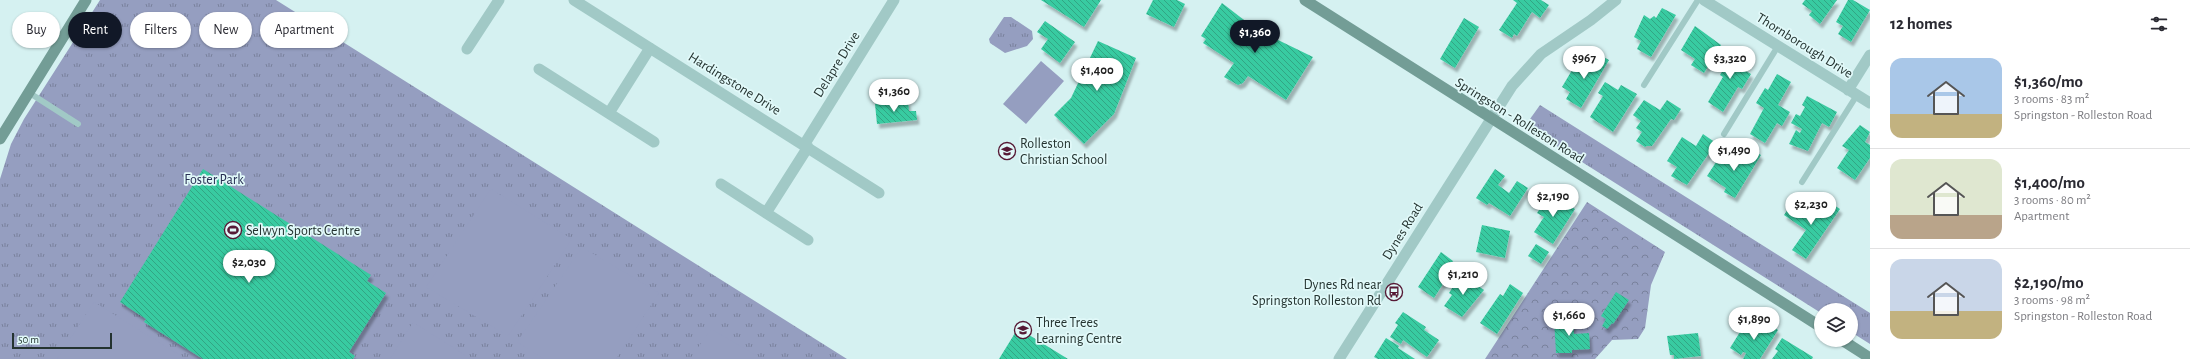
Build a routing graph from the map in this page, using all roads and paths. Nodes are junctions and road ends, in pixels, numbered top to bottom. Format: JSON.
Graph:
{"nodes":[{"id":1,"x":86,"y":0,"type":"edge"},
{"id":2,"x":499,"y":0,"type":"edge"},
{"id":3,"x":574,"y":0,"type":"edge"},
{"id":4,"x":894,"y":0,"type":"edge"},
{"id":5,"x":1305,"y":0,"type":"edge"},
{"id":6,"x":1616,"y":0,"type":"edge"},
{"id":7,"x":1698,"y":0,"type":"edge"},
{"id":8,"x":1704,"y":0,"type":"edge"},
{"id":9,"x":1778,"y":46,"type":"junction"},
{"id":10,"x":650,"y":48,"type":"junction"},
{"id":11,"x":467,"y":49,"type":"dead end"},
{"id":12,"x":1870,"y":55,"type":"edge"},
{"id":13,"x":539,"y":69,"type":"dead end"},
{"id":14,"x":1644,"y":85,"type":"dead end"},
{"id":15,"x":28,"y":92,"type":"junction"},
{"id":16,"x":1852,"y":92,"type":"junction"},
{"id":17,"x":1870,"y":103,"type":"edge"},
{"id":18,"x":609,"y":114,"type":"junction"},
{"id":19,"x":1490,"y":119,"type":"junction"},
{"id":20,"x":78,"y":124,"type":"dead end"},
{"id":21,"x":1724,"y":134,"type":"dead end"},
{"id":22,"x":0,"y":139,"type":"edge"},
{"id":23,"x":654,"y":142,"type":"dead end"},
{"id":24,"x":806,"y":146,"type":"junction"},
{"id":25,"x":1802,"y":182,"type":"dead end"},
{"id":26,"x":721,"y":184,"type":"dead end"},
{"id":27,"x":878,"y":193,"type":"dead end"},
{"id":28,"x":766,"y":213,"type":"junction"},
{"id":29,"x":808,"y":240,"type":"dead end"},
{"id":30,"x":1814,"y":323,"type":"edge"},
{"id":31,"x":1853,"y":347,"type":"edge"},
{"id":32,"x":1870,"y":358,"type":"edge"},
{"id":33,"x":1339,"y":359,"type":"edge"}],
"edges":[{"from":1,"to":15,"type":"main road"},
{"from":2,"to":11,"type":"street"},
{"from":3,"to":10,"type":"street","name":"Hardingstone Drive"},
{"from":4,"to":24,"type":"street","name":"Delapre Drive"},
{"from":5,"to":19,"type":"main road","name":"Springston - Rolleston Road"},
{"from":6,"to":19,"type":"street","name":"Dynes Road"},
{"from":7,"to":14,"type":"lane"},
{"from":8,"to":9,"type":"street","name":"Thornborough Drive"},
{"from":9,"to":16,"type":"street","name":"Thornborough Drive"},
{"from":9,"to":21,"type":"lane"},
{"from":10,"to":18,"type":"street"},
{"from":10,"to":24,"type":"street","name":"Hardingstone Drive"},
{"from":12,"to":16,"type":"street"},
{"from":13,"to":18,"type":"street"},
{"from":15,"to":20,"type":"lane"},
{"from":15,"to":22,"type":"main road"},
{"from":16,"to":17,"type":"street","name":"Thornborough Drive"},
{"from":16,"to":25,"type":"lane"},
{"from":18,"to":23,"type":"street"},
{"from":19,"to":30,"type":"main road","name":"Springston - Rolleston Road"},
{"from":19,"to":33,"type":"street","name":"Dynes Road"},
{"from":24,"to":27,"type":"street","name":"Hardingstone Drive"},
{"from":24,"to":28,"type":"street","name":"Delapre Drive"},
{"from":26,"to":28,"type":"street"},
{"from":28,"to":29,"type":"street"},
{"from":31,"to":32,"type":"main road"}]}
